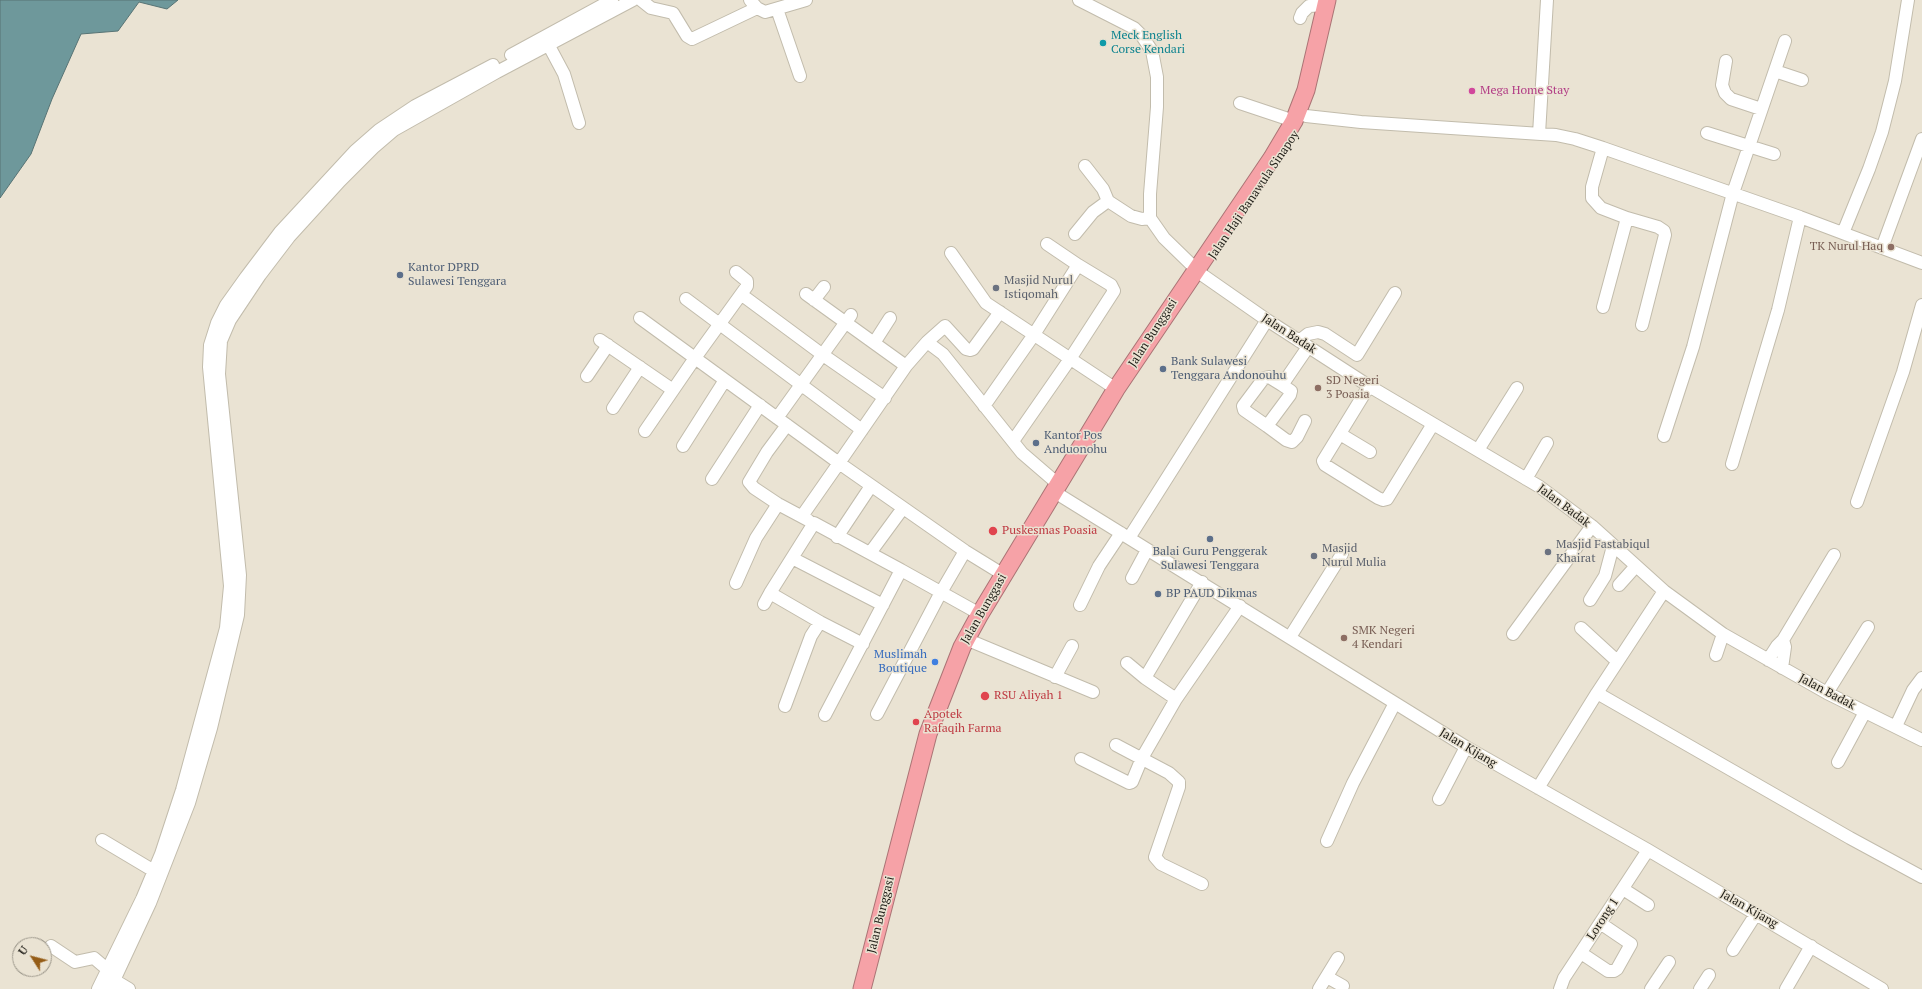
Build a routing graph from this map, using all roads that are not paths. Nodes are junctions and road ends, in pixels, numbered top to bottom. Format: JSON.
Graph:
{"nodes":[{"id":1,"x":612,"y":0,"type":"edge"},
{"id":2,"x":633,"y":0,"type":"edge"},
{"id":3,"x":641,"y":0,"type":"edge"},
{"id":4,"x":806,"y":0,"type":"edge"},
{"id":5,"x":1079,"y":0,"type":"edge"},
{"id":6,"x":1547,"y":0,"type":"edge"},
{"id":7,"x":1908,"y":0,"type":"edge"},
{"id":8,"x":1330,"y":2,"type":"edge"},
{"id":9,"x":753,"y":4,"type":"edge"},
{"id":10,"x":777,"y":10,"type":"junction"},
{"id":11,"x":1300,"y":18,"type":"dead end"},
{"id":12,"x":1785,"y":41,"type":"dead end"},
{"id":13,"x":548,"y":44,"type":"junction"},
{"id":14,"x":1726,"y":61,"type":"dead end"},
{"id":15,"x":1775,"y":71,"type":"junction"},
{"id":16,"x":800,"y":76,"type":"dead end"},
{"id":17,"x":1802,"y":80,"type":"dead end"},
{"id":18,"x":1240,"y":103,"type":"dead end"},
{"id":19,"x":1761,"y":110,"type":"junction"},
{"id":20,"x":1300,"y":118,"type":"junction"},
{"id":21,"x":580,"y":123,"type":"dead end"},
{"id":22,"x":1707,"y":133,"type":"dead end"},
{"id":23,"x":1539,"y":134,"type":"junction"},
{"id":24,"x":1922,"y":138,"type":"edge"},
{"id":25,"x":1750,"y":145,"type":"junction"},
{"id":26,"x":1603,"y":148,"type":"junction"},
{"id":27,"x":1774,"y":154,"type":"dead end"},
{"id":28,"x":1085,"y":166,"type":"dead end"},
{"id":29,"x":1733,"y":194,"type":"junction"},
{"id":30,"x":1108,"y":201,"type":"junction"},
{"id":31,"x":1800,"y":217,"type":"junction"},
{"id":32,"x":1150,"y":218,"type":"junction"},
{"id":33,"x":1627,"y":218,"type":"junction"},
{"id":34,"x":1843,"y":233,"type":"junction"},
{"id":35,"x":1075,"y":234,"type":"dead end"},
{"id":36,"x":281,"y":239,"type":"junction"},
{"id":37,"x":1047,"y":244,"type":"dead end"},
{"id":38,"x":1882,"y":248,"type":"junction"},
{"id":39,"x":952,"y":253,"type":"dead end"},
{"id":40,"x":1921,"y":261,"type":"edge"},
{"id":41,"x":1078,"y":265,"type":"junction"},
{"id":42,"x":736,"y":272,"type":"dead end"},
{"id":43,"x":1198,"y":272,"type":"junction"},
{"id":44,"x":824,"y":287,"type":"dead end"},
{"id":45,"x":1395,"y":293,"type":"dead end"},
{"id":46,"x":742,"y":295,"type":"junction"},
{"id":47,"x":686,"y":299,"type":"dead end"},
{"id":48,"x":1922,"y":305,"type":"edge"},
{"id":49,"x":1603,"y":306,"type":"dead end"},
{"id":50,"x":1000,"y":312,"type":"junction"},
{"id":51,"x":640,"y":318,"type":"dead end"},
{"id":52,"x":890,"y":318,"type":"dead end"},
{"id":53,"x":849,"y":319,"type":"junction"},
{"id":54,"x":1268,"y":320,"type":"junction"},
{"id":55,"x":720,"y":324,"type":"junction"},
{"id":56,"x":1642,"y":325,"type":"dead end"},
{"id":57,"x":1033,"y":336,"type":"junction"},
{"id":58,"x":927,"y":342,"type":"junction"},
{"id":59,"x":874,"y":343,"type":"junction"},
{"id":60,"x":1303,"y":344,"type":"junction"},
{"id":61,"x":823,"y":355,"type":"junction"},
{"id":62,"x":1357,"y":355,"type":"junction"},
{"id":63,"x":695,"y":358,"type":"junction"},
{"id":64,"x":1070,"y":359,"type":"junction"},
{"id":65,"x":906,"y":366,"type":"junction"},
{"id":66,"x":640,"y":367,"type":"junction"},
{"id":67,"x":1345,"y":370,"type":"junction"},
{"id":68,"x":587,"y":376,"type":"dead end"},
{"id":69,"x":724,"y":380,"type":"junction"},
{"id":70,"x":801,"y":385,"type":"junction"},
{"id":71,"x":1282,"y":385,"type":"junction"},
{"id":72,"x":1369,"y":386,"type":"junction"},
{"id":73,"x":1517,"y":388,"type":"dead end"},
{"id":74,"x":1116,"y":389,"type":"junction"},
{"id":75,"x":673,"y":390,"type":"junction"},
{"id":76,"x":885,"y":398,"type":"junction"},
{"id":77,"x":760,"y":405,"type":"junction"},
{"id":78,"x":984,"y":406,"type":"junction"},
{"id":79,"x":613,"y":408,"type":"dead end"},
{"id":80,"x":1305,"y":421,"type":"dead end"},
{"id":81,"x":782,"y":422,"type":"junction"},
{"id":82,"x":1434,"y":424,"type":"junction"},
{"id":83,"x":1267,"y":426,"type":"junction"},
{"id":84,"x":862,"y":430,"type":"junction"},
{"id":85,"x":645,"y":431,"type":"dead end"},
{"id":86,"x":1340,"y":434,"type":"junction"},
{"id":87,"x":1664,"y":436,"type":"dead end"},
{"id":88,"x":1013,"y":441,"type":"junction"},
{"id":89,"x":1547,"y":443,"type":"dead end"},
{"id":90,"x":683,"y":446,"type":"dead end"},
{"id":91,"x":1478,"y":450,"type":"junction"},
{"id":92,"x":1370,"y":452,"type":"dead end"},
{"id":93,"x":839,"y":463,"type":"junction"},
{"id":94,"x":1732,"y":464,"type":"dead end"},
{"id":95,"x":712,"y":479,"type":"dead end"},
{"id":96,"x":1526,"y":479,"type":"junction"},
{"id":97,"x":871,"y":486,"type":"junction"},
{"id":98,"x":1059,"y":490,"type":"junction"},
{"id":99,"x":1857,"y":502,"type":"dead end"},
{"id":100,"x":778,"y":504,"type":"junction"},
{"id":101,"x":903,"y":508,"type":"junction"},
{"id":102,"x":802,"y":516,"type":"junction"},
{"id":103,"x":814,"y":523,"type":"junction"},
{"id":104,"x":1592,"y":526,"type":"junction"},
{"id":105,"x":1125,"y":536,"type":"junction"},
{"id":106,"x":837,"y":537,"type":"junction"},
{"id":107,"x":1613,"y":546,"type":"junction"},
{"id":108,"x":1147,"y":550,"type":"junction"},
{"id":109,"x":965,"y":551,"type":"junction"},
{"id":110,"x":870,"y":553,"type":"junction"},
{"id":111,"x":1342,"y":554,"type":"dead end"},
{"id":112,"x":1020,"y":555,"type":"junction"},
{"id":113,"x":1834,"y":555,"type":"dead end"},
{"id":114,"x":792,"y":558,"type":"junction"},
{"id":115,"x":1636,"y":566,"type":"junction"},
{"id":116,"x":901,"y":570,"type":"junction"},
{"id":117,"x":1004,"y":575,"type":"junction"},
{"id":118,"x":1132,"y":578,"type":"dead end"},
{"id":119,"x":1202,"y":582,"type":"junction"},
{"id":120,"x":736,"y":583,"type":"dead end"},
{"id":121,"x":1619,"y":585,"type":"dead end"},
{"id":122,"x":1664,"y":591,"type":"junction"},
{"id":123,"x":940,"y":594,"type":"junction"},
{"id":124,"x":1590,"y":600,"type":"dead end"},
{"id":125,"x":883,"y":605,"type":"junction"},
{"id":126,"x":1080,"y":605,"type":"dead end"},
{"id":127,"x":1240,"y":606,"type":"junction"},
{"id":128,"x":980,"y":614,"type":"junction"},
{"id":129,"x":820,"y":622,"type":"junction"},
{"id":130,"x":1868,"y":627,"type":"dead end"},
{"id":131,"x":1581,"y":628,"type":"dead end"},
{"id":132,"x":1513,"y":634,"type":"dead end"},
{"id":133,"x":1723,"y":634,"type":"junction"},
{"id":134,"x":1290,"y":637,"type":"junction"},
{"id":135,"x":1783,"y":640,"type":"junction"},
{"id":136,"x":973,"y":642,"type":"junction"},
{"id":137,"x":863,"y":644,"type":"junction"},
{"id":138,"x":1072,"y":646,"type":"dead end"},
{"id":139,"x":1716,"y":655,"type":"dead end"},
{"id":140,"x":1768,"y":660,"type":"junction"},
{"id":141,"x":1617,"y":661,"type":"junction"},
{"id":142,"x":1127,"y":663,"type":"dead end"},
{"id":143,"x":1782,"y":668,"type":"junction"},
{"id":144,"x":1054,"y":677,"type":"junction"},
{"id":145,"x":1145,"y":678,"type":"junction"},
{"id":146,"x":1922,"y":678,"type":"edge"},
{"id":147,"x":1093,"y":692,"type":"dead end"},
{"id":148,"x":1597,"y":693,"type":"junction"},
{"id":149,"x":1827,"y":693,"type":"junction"},
{"id":150,"x":1176,"y":699,"type":"junction"},
{"id":151,"x":1395,"y":703,"type":"junction"},
{"id":152,"x":785,"y":706,"type":"dead end"},
{"id":153,"x":1865,"y":712,"type":"junction"},
{"id":154,"x":877,"y":714,"type":"dead end"},
{"id":155,"x":824,"y":715,"type":"dead end"},
{"id":156,"x":1896,"y":726,"type":"junction"},
{"id":157,"x":1922,"y":740,"type":"edge"},
{"id":158,"x":201,"y":743,"type":"junction"},
{"id":159,"x":931,"y":743,"type":"junction"},
{"id":160,"x":1116,"y":745,"type":"dead end"},
{"id":161,"x":1466,"y":747,"type":"junction"},
{"id":162,"x":1081,"y":758,"type":"dead end"},
{"id":163,"x":1142,"y":758,"type":"junction"},
{"id":164,"x":1838,"y":762,"type":"dead end"},
{"id":165,"x":1538,"y":788,"type":"junction"},
{"id":166,"x":1439,"y":799,"type":"dead end"},
{"id":167,"x":908,"y":824,"type":"junction"},
{"id":168,"x":102,"y":840,"type":"dead end"},
{"id":169,"x":1327,"y":842,"type":"dead end"},
{"id":170,"x":1648,"y":850,"type":"junction"},
{"id":171,"x":154,"y":871,"type":"junction"},
{"id":172,"x":1922,"y":877,"type":"edge"},
{"id":173,"x":1202,"y":884,"type":"dead end"},
{"id":174,"x":1623,"y":889,"type":"junction"},
{"id":175,"x":146,"y":901,"type":"junction"},
{"id":176,"x":1648,"y":905,"type":"dead end"},
{"id":177,"x":1756,"y":914,"type":"junction"},
{"id":178,"x":1600,"y":923,"type":"junction"},
{"id":179,"x":1811,"y":946,"type":"junction"},
{"id":180,"x":52,"y":947,"type":"edge"},
{"id":181,"x":1733,"y":950,"type":"dead end"},
{"id":182,"x":1581,"y":953,"type":"junction"},
{"id":183,"x":1338,"y":958,"type":"dead end"},
{"id":184,"x":1669,"y":962,"type":"dead end"},
{"id":185,"x":1709,"y":975,"type":"dead end"},
{"id":186,"x":1327,"y":977,"type":"junction"},
{"id":187,"x":110,"y":980,"type":"edge"},
{"id":188,"x":1343,"y":986,"type":"dead end"},
{"id":189,"x":1787,"y":988,"type":"edge"},
{"id":190,"x":98,"y":989,"type":"edge"},
{"id":191,"x":129,"y":989,"type":"edge"},
{"id":192,"x":862,"y":989,"type":"edge"},
{"id":193,"x":872,"y":989,"type":"edge"},
{"id":194,"x":1319,"y":989,"type":"edge"},
{"id":195,"x":1560,"y":989,"type":"edge"},
{"id":196,"x":1651,"y":989,"type":"edge"},
{"id":197,"x":1700,"y":989,"type":"edge"},
{"id":198,"x":1882,"y":989,"type":"edge"}],
"edges":[{"from":1,"to":36,"type":"street"},
{"from":2,"to":13,"type":"street"},
{"from":3,"to":9,"type":"street"},
{"from":4,"to":10,"type":"street"},
{"from":5,"to":32,"type":"street"},
{"from":6,"to":23,"type":"street"},
{"from":7,"to":34,"type":"street"},
{"from":8,"to":11,"type":"street"},
{"from":8,"to":20,"type":"highway","name":"Jalan Haji Banawula Sinapoy"},
{"from":9,"to":10,"type":"street"},
{"from":10,"to":16,"type":"street"},
{"from":12,"to":15,"type":"street"},
{"from":13,"to":21,"type":"street"},
{"from":13,"to":36,"type":"street"},
{"from":14,"to":19,"type":"street"},
{"from":15,"to":17,"type":"street"},
{"from":15,"to":19,"type":"street"},
{"from":18,"to":20,"type":"street"},
{"from":19,"to":25,"type":"street"},
{"from":20,"to":23,"type":"street"},
{"from":20,"to":43,"type":"highway","name":"Jalan Haji Banawula Sinapoy"},
{"from":22,"to":25,"type":"street"},
{"from":23,"to":26,"type":"street"},
{"from":24,"to":38,"type":"street"},
{"from":25,"to":27,"type":"street"},
{"from":25,"to":29,"type":"street"},
{"from":26,"to":29,"type":"street"},
{"from":26,"to":33,"type":"street"},
{"from":28,"to":30,"type":"street"},
{"from":29,"to":31,"type":"street"},
{"from":29,"to":87,"type":"street"},
{"from":30,"to":32,"type":"street"},
{"from":30,"to":35,"type":"street"},
{"from":31,"to":34,"type":"street"},
{"from":31,"to":94,"type":"street"},
{"from":32,"to":43,"type":"street","name":"Jalan Badak"},
{"from":33,"to":49,"type":"street"},
{"from":33,"to":56,"type":"street"},
{"from":34,"to":38,"type":"street"},
{"from":36,"to":158,"type":"street"},
{"from":37,"to":41,"type":"street"},
{"from":38,"to":40,"type":"street"},
{"from":39,"to":50,"type":"street"},
{"from":41,"to":57,"type":"street"},
{"from":41,"to":64,"type":"street"},
{"from":42,"to":46,"type":"street"},
{"from":43,"to":54,"type":"street","name":"Jalan Badak"},
{"from":43,"to":74,"type":"highway","name":"Jalan Bunggasi"},
{"from":43,"to":98,"type":"highway","name":"Jalan Bunggasi"},
{"from":44,"to":53,"type":"street"},
{"from":45,"to":62,"type":"street"},
{"from":46,"to":55,"type":"street"},
{"from":46,"to":61,"type":"street"},
{"from":47,"to":55,"type":"street"},
{"from":48,"to":99,"type":"street"},
{"from":50,"to":57,"type":"street"},
{"from":50,"to":58,"type":"street"},
{"from":51,"to":63,"type":"street"},
{"from":52,"to":59,"type":"street"},
{"from":53,"to":59,"type":"street"},
{"from":53,"to":61,"type":"street"},
{"from":54,"to":60,"type":"street","name":"Jalan Badak"},
{"from":54,"to":105,"type":"street"},
{"from":55,"to":63,"type":"street"},
{"from":55,"to":70,"type":"street"},
{"from":57,"to":64,"type":"street"},
{"from":57,"to":78,"type":"street"},
{"from":58,"to":65,"type":"street"},
{"from":58,"to":78,"type":"street","name":"Jalan Kijang"},
{"from":59,"to":65,"type":"street"},
{"from":60,"to":62,"type":"street"},
{"from":60,"to":67,"type":"street","name":"Jalan Badak"},
{"from":60,"to":71,"type":"street"},
{"from":61,"to":70,"type":"street"},
{"from":61,"to":76,"type":"street"},
{"from":62,"to":67,"type":"street"},
{"from":63,"to":69,"type":"street"},
{"from":63,"to":75,"type":"street"},
{"from":64,"to":74,"type":"street"},
{"from":64,"to":88,"type":"street"},
{"from":65,"to":76,"type":"street"},
{"from":66,"to":68,"type":"street"},
{"from":66,"to":75,"type":"street"},
{"from":66,"to":79,"type":"street"},
{"from":67,"to":72,"type":"street","name":"Jalan Badak"},
{"from":69,"to":77,"type":"street"},
{"from":69,"to":90,"type":"street"},
{"from":70,"to":81,"type":"street"},
{"from":70,"to":84,"type":"street"},
{"from":71,"to":83,"type":"street"},
{"from":71,"to":83,"type":"street"},
{"from":72,"to":82,"type":"street","name":"Jalan Badak"},
{"from":72,"to":86,"type":"street"},
{"from":73,"to":91,"type":"street"},
{"from":74,"to":98,"type":"highway","name":"Jalan Bunggasi"},
{"from":75,"to":85,"type":"street"},
{"from":76,"to":84,"type":"street"},
{"from":77,"to":81,"type":"street"},
{"from":77,"to":95,"type":"street"},
{"from":78,"to":88,"type":"street","name":"Jalan Kijang"},
{"from":80,"to":83,"type":"street"},
{"from":81,"to":93,"type":"street"},
{"from":81,"to":100,"type":"street"},
{"from":82,"to":86,"type":"street"},
{"from":82,"to":91,"type":"street","name":"Jalan Badak"},
{"from":84,"to":93,"type":"street"},
{"from":86,"to":92,"type":"street"},
{"from":88,"to":98,"type":"street","name":"Jalan Kijang"},
{"from":89,"to":96,"type":"street"},
{"from":91,"to":96,"type":"street","name":"Jalan Badak"},
{"from":93,"to":97,"type":"street"},
{"from":93,"to":102,"type":"street"},
{"from":96,"to":104,"type":"street","name":"Jalan Badak"},
{"from":97,"to":101,"type":"street"},
{"from":97,"to":106,"type":"street"},
{"from":98,"to":105,"type":"street","name":"Jalan Kijang"},
{"from":98,"to":112,"type":"highway","name":"Jalan Bunggasi"},
{"from":100,"to":102,"type":"street"},
{"from":100,"to":120,"type":"street"},
{"from":101,"to":109,"type":"street"},
{"from":101,"to":110,"type":"street"},
{"from":102,"to":103,"type":"street"},
{"from":103,"to":106,"type":"street"},
{"from":103,"to":114,"type":"street"},
{"from":104,"to":107,"type":"street","name":"Jalan Badak"},
{"from":104,"to":132,"type":"street"},
{"from":105,"to":108,"type":"street","name":"Jalan Kijang"},
{"from":105,"to":126,"type":"street"},
{"from":106,"to":110,"type":"street"},
{"from":107,"to":115,"type":"street","name":"Jalan Badak"},
{"from":107,"to":124,"type":"street"},
{"from":108,"to":118,"type":"street"},
{"from":108,"to":119,"type":"street","name":"Jalan Kijang"},
{"from":109,"to":117,"type":"street"},
{"from":109,"to":123,"type":"street"},
{"from":110,"to":116,"type":"street"},
{"from":111,"to":134,"type":"street"},
{"from":112,"to":117,"type":"highway","name":"Jalan Bunggasi"},
{"from":112,"to":136,"type":"highway","name":"Jalan Bunggasi"},
{"from":113,"to":135,"type":"street"},
{"from":114,"to":125,"type":"street"},
{"from":114,"to":129,"type":"street"},
{"from":115,"to":121,"type":"street"},
{"from":115,"to":122,"type":"street","name":"Jalan Badak"},
{"from":116,"to":123,"type":"street"},
{"from":116,"to":125,"type":"street"},
{"from":117,"to":128,"type":"highway","name":"Jalan Bunggasi"},
{"from":119,"to":127,"type":"street","name":"Jalan Kijang"},
{"from":119,"to":145,"type":"street"},
{"from":122,"to":133,"type":"street","name":"Jalan Badak"},
{"from":122,"to":141,"type":"street"},
{"from":123,"to":128,"type":"street"},
{"from":123,"to":154,"type":"street"},
{"from":125,"to":137,"type":"street"},
{"from":127,"to":134,"type":"street","name":"Jalan Kijang"},
{"from":127,"to":150,"type":"street"},
{"from":128,"to":159,"type":"highway","name":"Jalan Bunggasi"},
{"from":129,"to":137,"type":"street"},
{"from":129,"to":152,"type":"street"},
{"from":130,"to":149,"type":"street"},
{"from":131,"to":141,"type":"street"},
{"from":133,"to":139,"type":"street"},
{"from":133,"to":140,"type":"street","name":"Jalan Badak"},
{"from":134,"to":151,"type":"street","name":"Jalan Kijang"},
{"from":135,"to":140,"type":"street"},
{"from":135,"to":143,"type":"street"},
{"from":136,"to":144,"type":"street"},
{"from":136,"to":159,"type":"highway","name":"Jalan Bunggasi"},
{"from":137,"to":155,"type":"street"},
{"from":138,"to":144,"type":"street"},
{"from":140,"to":143,"type":"street","name":"Jalan Badak"},
{"from":141,"to":148,"type":"street"},
{"from":142,"to":145,"type":"street"},
{"from":143,"to":149,"type":"street","name":"Jalan Badak"},
{"from":144,"to":147,"type":"street"},
{"from":145,"to":150,"type":"street"},
{"from":146,"to":156,"type":"street"},
{"from":148,"to":165,"type":"street"},
{"from":148,"to":172,"type":"street"},
{"from":149,"to":153,"type":"street","name":"Jalan Badak"},
{"from":150,"to":163,"type":"street"},
{"from":151,"to":161,"type":"street","name":"Jalan Kijang"},
{"from":151,"to":169,"type":"street"},
{"from":153,"to":156,"type":"street","name":"Jalan Badak"},
{"from":153,"to":164,"type":"street"},
{"from":156,"to":157,"type":"street","name":"Jalan Badak"},
{"from":158,"to":171,"type":"street"},
{"from":158,"to":175,"type":"street"},
{"from":159,"to":167,"type":"highway","name":"Jalan Bunggasi"},
{"from":160,"to":163,"type":"street"},
{"from":161,"to":165,"type":"street","name":"Jalan Kijang"},
{"from":161,"to":166,"type":"street"},
{"from":162,"to":163,"type":"street"},
{"from":163,"to":173,"type":"street"},
{"from":165,"to":170,"type":"street","name":"Jalan Kijang"},
{"from":167,"to":192,"type":"highway","name":"Jalan Bunggasi"},
{"from":167,"to":193,"type":"highway","name":"Jalan Bunggasi"},
{"from":168,"to":171,"type":"street"},
{"from":170,"to":174,"type":"street","name":"Lorong 1"},
{"from":170,"to":177,"type":"street","name":"Jalan Kijang"},
{"from":171,"to":175,"type":"street"},
{"from":174,"to":176,"type":"street"},
{"from":174,"to":178,"type":"street","name":"Lorong 1"},
{"from":175,"to":187,"type":"street"},
{"from":177,"to":179,"type":"street","name":"Jalan Kijang"},
{"from":177,"to":181,"type":"street"},
{"from":178,"to":182,"type":"street","name":"Lorong 1"},
{"from":178,"to":182,"type":"street"},
{"from":179,"to":189,"type":"street"},
{"from":179,"to":198,"type":"street","name":"Jalan Kijang"},
{"from":180,"to":187,"type":"street"},
{"from":182,"to":195,"type":"street","name":"Lorong 1"},
{"from":183,"to":186,"type":"street"},
{"from":184,"to":196,"type":"street"},
{"from":185,"to":197,"type":"street"},
{"from":186,"to":188,"type":"street"},
{"from":186,"to":194,"type":"street"},
{"from":187,"to":190,"type":"street"},
{"from":187,"to":191,"type":"street"}]}
